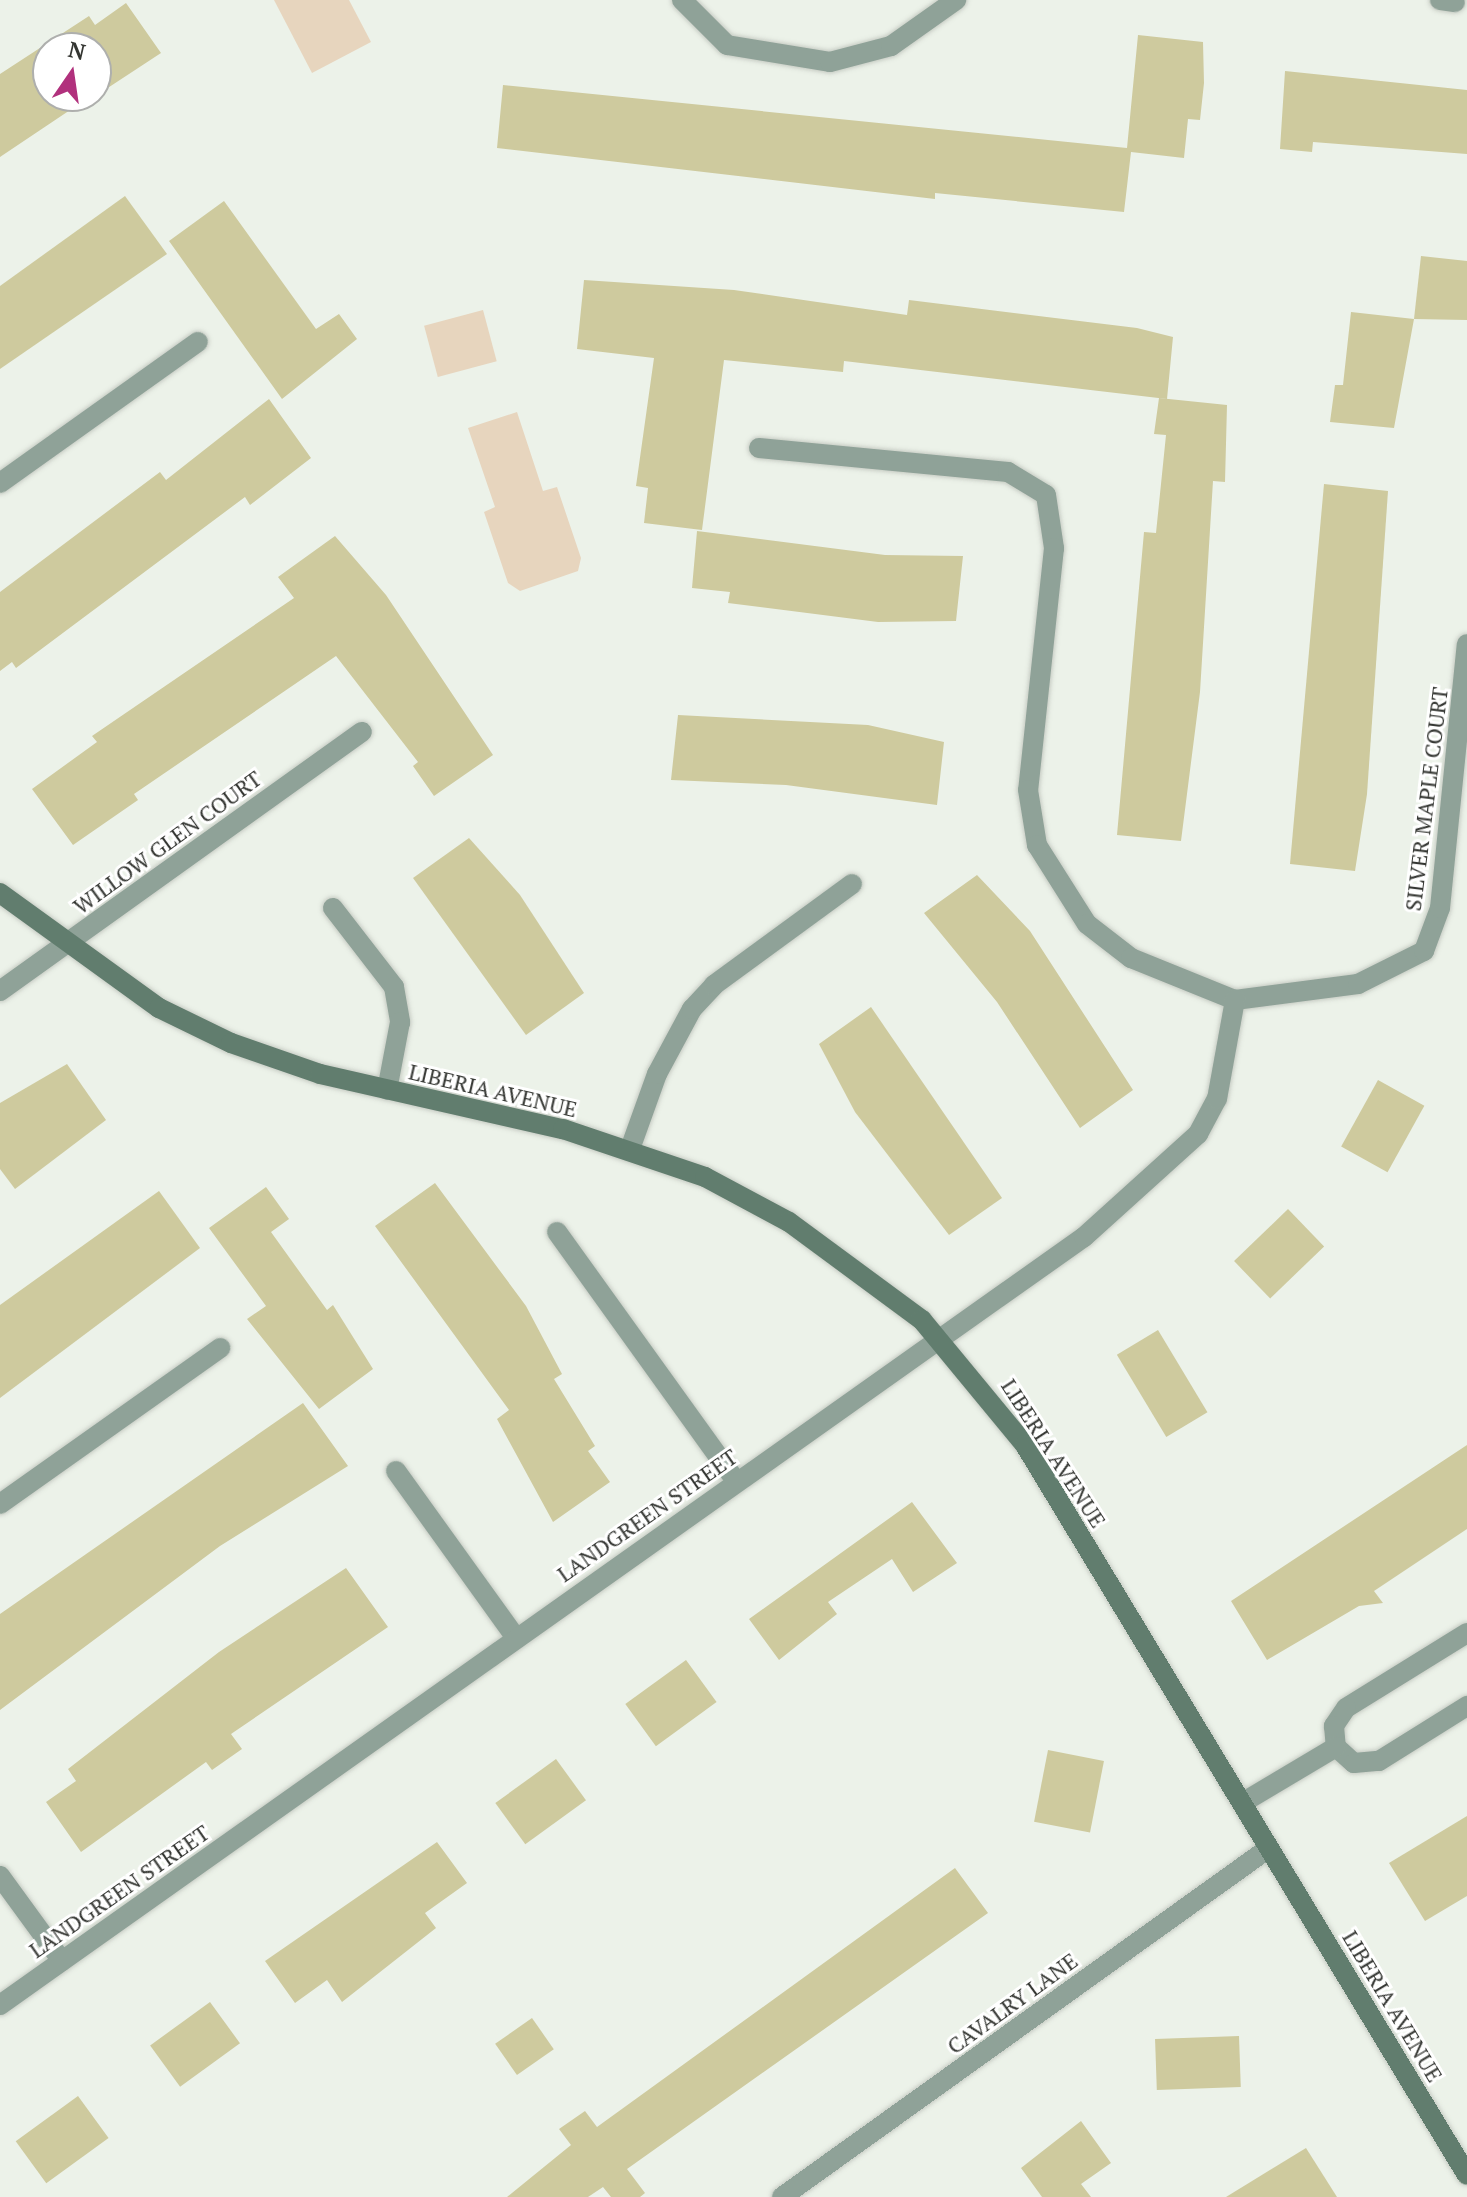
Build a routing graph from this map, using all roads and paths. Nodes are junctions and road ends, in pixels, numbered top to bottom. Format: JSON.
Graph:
{"nodes":[{"id":1,"x":682,"y":0,"type":"edge"},
{"id":2,"x":956,"y":0,"type":"edge"},
{"id":3,"x":198,"y":342,"type":"dead end"},
{"id":4,"x":759,"y":448,"type":"dead end"},
{"id":5,"x":0,"y":483,"type":"edge"},
{"id":6,"x":1467,"y":644,"type":"edge"},
{"id":7,"x":362,"y":732,"type":"dead end"},
{"id":8,"x":852,"y":884,"type":"dead end"},
{"id":9,"x":0,"y":893,"type":"edge"},
{"id":10,"x":333,"y":908,"type":"dead end"},
{"id":11,"x":64,"y":946,"type":"junction"},
{"id":12,"x":0,"y":991,"type":"edge"},
{"id":13,"x":1235,"y":1000,"type":"junction"},
{"id":14,"x":387,"y":1090,"type":"junction"},
{"id":15,"x":630,"y":1149,"type":"junction"},
{"id":16,"x":557,"y":1232,"type":"dead end"},
{"id":17,"x":939,"y":1337,"type":"junction"},
{"id":18,"x":220,"y":1348,"type":"dead end"},
{"id":19,"x":396,"y":1471,"type":"dead end"},
{"id":20,"x":736,"y":1481,"type":"junction"},
{"id":21,"x":0,"y":1504,"type":"edge"},
{"id":22,"x":1467,"y":1633,"type":"edge"},
{"id":23,"x":516,"y":1638,"type":"junction"},
{"id":24,"x":1467,"y":1706,"type":"edge"},
{"id":25,"x":1336,"y":1747,"type":"junction"},
{"id":26,"x":1242,"y":1803,"type":"junction"},
{"id":27,"x":1269,"y":1848,"type":"junction"},
{"id":28,"x":0,"y":1876,"type":"edge"},
{"id":29,"x":62,"y":1961,"type":"junction"},
{"id":30,"x":0,"y":2005,"type":"edge"},
{"id":31,"x":1467,"y":2175,"type":"edge"},
{"id":32,"x":782,"y":2197,"type":"edge"}],
"edges":[{"from":1,"to":2,"type":"street"},
{"from":3,"to":5,"type":"street"},
{"from":4,"to":13,"type":"street"},
{"from":6,"to":13,"type":"street","name":"SILVER MAPLE COURT"},
{"from":7,"to":11,"type":"street","name":"WILLOW GLEN COURT"},
{"from":8,"to":15,"type":"street"},
{"from":9,"to":11,"type":"main road","name":"LIBERIA AVENUE"},
{"from":10,"to":14,"type":"street"},
{"from":11,"to":12,"type":"street","name":"WILLOW GLEN COURT"},
{"from":11,"to":14,"type":"main road","name":"LIBERIA AVENUE"},
{"from":13,"to":17,"type":"street","name":"LANDGREEN STREET"},
{"from":14,"to":15,"type":"main road","name":"LIBERIA AVENUE"},
{"from":15,"to":17,"type":"main road","name":"LIBERIA AVENUE"},
{"from":16,"to":20,"type":"street"},
{"from":17,"to":20,"type":"street","name":"LANDGREEN STREET"},
{"from":17,"to":26,"type":"main road","name":"LIBERIA AVENUE"},
{"from":18,"to":21,"type":"street"},
{"from":19,"to":23,"type":"street"},
{"from":20,"to":23,"type":"street","name":"LANDGREEN STREET"},
{"from":22,"to":25,"type":"street"},
{"from":23,"to":29,"type":"street","name":"LANDGREEN STREET"},
{"from":24,"to":25,"type":"street"},
{"from":25,"to":26,"type":"street"},
{"from":26,"to":27,"type":"main road","name":"LIBERIA AVENUE"},
{"from":27,"to":31,"type":"main road","name":"LIBERIA AVENUE"},
{"from":27,"to":32,"type":"street","name":"CAVALRY LANE"},
{"from":28,"to":29,"type":"street"},
{"from":29,"to":30,"type":"street","name":"LANDGREEN STREET"}]}
